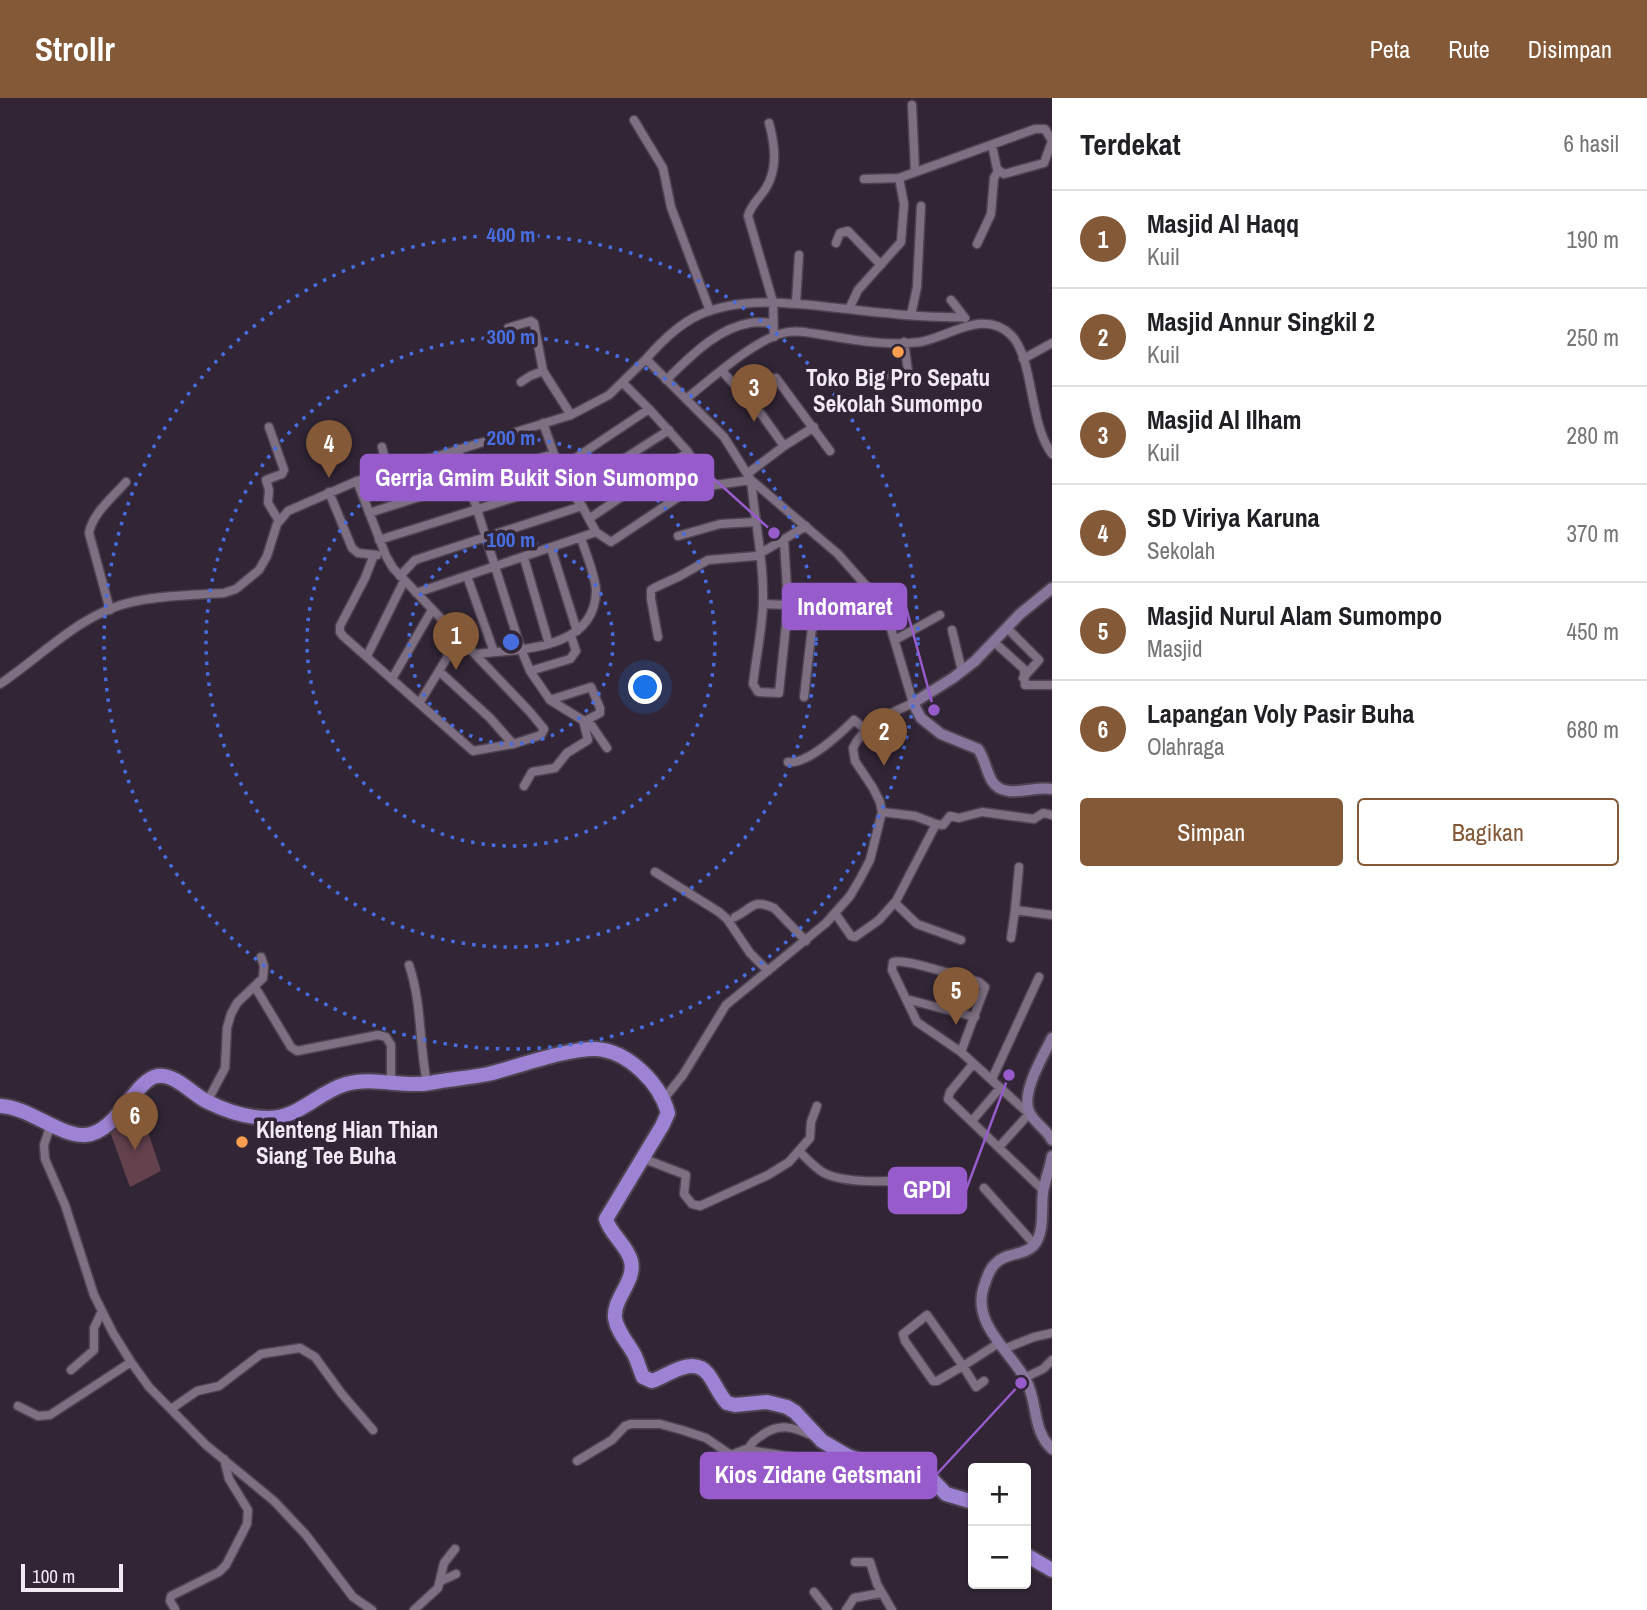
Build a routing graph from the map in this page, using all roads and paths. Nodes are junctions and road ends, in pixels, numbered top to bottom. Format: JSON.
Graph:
{"nodes":[{"id":1,"x":912,"y":105,"type":"dead end"},
{"id":2,"x":634,"y":120,"type":"dead end"},
{"id":3,"x":769,"y":123,"type":"dead end"},
{"id":4,"x":992,"y":145,"type":"junction"},
{"id":5,"x":915,"y":171,"type":"junction"},
{"id":6,"x":998,"y":171,"type":"junction"},
{"id":7,"x":899,"y":178,"type":"junction"},
{"id":8,"x":864,"y":179,"type":"dead end"},
{"id":9,"x":921,"y":206,"type":"dead end"},
{"id":10,"x":836,"y":243,"type":"dead end"},
{"id":11,"x":977,"y":244,"type":"dead end"},
{"id":12,"x":799,"y":255,"type":"dead end"},
{"id":13,"x":881,"y":265,"type":"junction"},
{"id":14,"x":951,"y":300,"type":"dead end"},
{"id":15,"x":773,"y":302,"type":"junction"},
{"id":16,"x":796,"y":303,"type":"junction"},
{"id":17,"x":849,"y":309,"type":"junction"},
{"id":18,"x":710,"y":311,"type":"junction"},
{"id":19,"x":911,"y":315,"type":"junction"},
{"id":20,"x":964,"y":317,"type":"junction"},
{"id":21,"x":772,"y":323,"type":"junction"},
{"id":22,"x":972,"y":324,"type":"junction"},
{"id":23,"x":508,"y":328,"type":"dead end"},
{"id":24,"x":774,"y":337,"type":"junction"},
{"id":25,"x":904,"y":342,"type":"junction"},
{"id":26,"x":1052,"y":343,"type":"edge"},
{"id":27,"x":646,"y":359,"type":"junction"},
{"id":28,"x":1023,"y":359,"type":"junction"},
{"id":29,"x":542,"y":371,"type":"junction"},
{"id":30,"x":722,"y":371,"type":"junction"},
{"id":31,"x":880,"y":376,"type":"dead end"},
{"id":32,"x":776,"y":378,"type":"dead end"},
{"id":33,"x":666,"y":380,"type":"junction"},
{"id":34,"x":521,"y":382,"type":"dead end"},
{"id":35,"x":623,"y":383,"type":"junction"},
{"id":36,"x":686,"y":399,"type":"junction"},
{"id":37,"x":649,"y":409,"type":"junction"},
{"id":38,"x":571,"y":415,"type":"junction"},
{"id":39,"x":543,"y":422,"type":"junction"},
{"id":40,"x":269,"y":427,"type":"dead end"},
{"id":41,"x":814,"y":427,"type":"junction"},
{"id":42,"x":669,"y":430,"type":"junction"},
{"id":43,"x":784,"y":446,"type":"junction"},
{"id":44,"x":382,"y":447,"type":"dead end"},
{"id":45,"x":458,"y":449,"type":"junction"},
{"id":46,"x":830,"y":451,"type":"dead end"},
{"id":47,"x":688,"y":452,"type":"junction"},
{"id":48,"x":553,"y":454,"type":"junction"},
{"id":49,"x":1052,"y":454,"type":"edge"},
{"id":50,"x":559,"y":469,"type":"junction"},
{"id":51,"x":388,"y":471,"type":"junction"},
{"id":52,"x":749,"y":477,"type":"junction"},
{"id":53,"x":704,"y":480,"type":"junction"},
{"id":54,"x":357,"y":481,"type":"junction"},
{"id":55,"x":468,"y":481,"type":"junction"},
{"id":56,"x":126,"y":482,"type":"dead end"},
{"id":57,"x":564,"y":482,"type":"junction"},
{"id":58,"x":329,"y":492,"type":"junction"},
{"id":59,"x":572,"y":492,"type":"junction"},
{"id":60,"x":582,"y":506,"type":"junction"},
{"id":61,"x":477,"y":510,"type":"junction"},
{"id":62,"x":369,"y":513,"type":"junction"},
{"id":63,"x":590,"y":518,"type":"junction"},
{"id":64,"x":279,"y":522,"type":"junction"},
{"id":65,"x":755,"y":522,"type":"junction"},
{"id":66,"x":806,"y":526,"type":"junction"},
{"id":67,"x":596,"y":532,"type":"junction"},
{"id":68,"x":678,"y":536,"type":"dead end"},
{"id":69,"x":486,"y":538,"type":"junction"},
{"id":70,"x":581,"y":538,"type":"junction"},
{"id":71,"x":379,"y":540,"type":"junction"},
{"id":72,"x":784,"y":540,"type":"junction"},
{"id":73,"x":551,"y":548,"type":"junction"},
{"id":74,"x":761,"y":553,"type":"junction"},
{"id":75,"x":374,"y":555,"type":"junction"},
{"id":76,"x":386,"y":556,"type":"junction"},
{"id":77,"x":524,"y":558,"type":"junction"},
{"id":78,"x":496,"y":566,"type":"junction"},
{"id":79,"x":467,"y":576,"type":"junction"},
{"id":80,"x":402,"y":578,"type":"junction"},
{"id":81,"x":1052,"y":588,"type":"edge"},
{"id":82,"x":416,"y":593,"type":"junction"},
{"id":83,"x":763,"y":604,"type":"junction"},
{"id":84,"x":788,"y":606,"type":"junction"},
{"id":85,"x":110,"y":610,"type":"junction"},
{"id":86,"x":432,"y":610,"type":"junction"},
{"id":87,"x":940,"y":615,"type":"dead end"},
{"id":88,"x":1007,"y":628,"type":"junction"},
{"id":89,"x":952,"y":630,"type":"dead end"},
{"id":90,"x":574,"y":633,"type":"junction"},
{"id":91,"x":658,"y":637,"type":"dead end"},
{"id":92,"x":459,"y":638,"type":"junction"},
{"id":93,"x":895,"y":640,"type":"junction"},
{"id":94,"x":994,"y":642,"type":"junction"},
{"id":95,"x":549,"y":644,"type":"junction"},
{"id":96,"x":521,"y":649,"type":"junction"},
{"id":97,"x":494,"y":652,"type":"junction"},
{"id":98,"x":476,"y":654,"type":"junction"},
{"id":99,"x":368,"y":656,"type":"junction"},
{"id":100,"x":439,"y":671,"type":"junction"},
{"id":101,"x":530,"y":671,"type":"junction"},
{"id":102,"x":962,"y":671,"type":"junction"},
{"id":103,"x":393,"y":677,"type":"junction"},
{"id":104,"x":1023,"y":678,"type":"junction"},
{"id":105,"x":0,"y":684,"type":"edge"},
{"id":106,"x":1052,"y":685,"type":"edge"},
{"id":107,"x":804,"y":696,"type":"dead end"},
{"id":108,"x":550,"y":700,"type":"junction"},
{"id":109,"x":419,"y":702,"type":"junction"},
{"id":110,"x":913,"y":703,"type":"junction"},
{"id":111,"x":584,"y":721,"type":"junction"},
{"id":112,"x":866,"y":730,"type":"junction"},
{"id":113,"x":513,"y":744,"type":"junction"},
{"id":114,"x":607,"y":748,"type":"dead end"},
{"id":115,"x":788,"y":762,"type":"dead end"},
{"id":116,"x":524,"y":786,"type":"dead end"},
{"id":117,"x":1052,"y":789,"type":"edge"},
{"id":118,"x":882,"y":812,"type":"junction"},
{"id":119,"x":1052,"y":816,"type":"edge"},
{"id":120,"x":936,"y":824,"type":"junction"},
{"id":121,"x":1019,"y":867,"type":"dead end"},
{"id":122,"x":655,"y":872,"type":"dead end"},
{"id":123,"x":895,"y":902,"type":"junction"},
{"id":124,"x":1015,"y":910,"type":"junction"},
{"id":125,"x":835,"y":913,"type":"junction"},
{"id":126,"x":1052,"y":915,"type":"edge"},
{"id":127,"x":735,"y":917,"type":"dead end"},
{"id":128,"x":1011,"y":938,"type":"dead end"},
{"id":129,"x":961,"y":940,"type":"dead end"},
{"id":130,"x":806,"y":941,"type":"junction"},
{"id":131,"x":261,"y":957,"type":"dead end"},
{"id":132,"x":409,"y":965,"type":"dead end"},
{"id":133,"x":768,"y":971,"type":"junction"},
{"id":134,"x":1039,"y":977,"type":"dead end"},
{"id":135,"x":255,"y":987,"type":"junction"},
{"id":136,"x":906,"y":999,"type":"junction"},
{"id":137,"x":975,"y":1017,"type":"junction"},
{"id":138,"x":1052,"y":1038,"type":"edge"},
{"id":139,"x":961,"y":1052,"type":"junction"},
{"id":140,"x":973,"y":1064,"type":"junction"},
{"id":141,"x":992,"y":1079,"type":"junction"},
{"id":142,"x":391,"y":1083,"type":"junction"},
{"id":143,"x":427,"y":1083,"type":"junction"},
{"id":144,"x":1000,"y":1088,"type":"junction"},
{"id":145,"x":663,"y":1100,"type":"junction"},
{"id":146,"x":207,"y":1101,"type":"junction"},
{"id":147,"x":0,"y":1106,"type":"edge"},
{"id":148,"x":817,"y":1106,"type":"dead end"},
{"id":149,"x":1029,"y":1114,"type":"junction"},
{"id":150,"x":972,"y":1121,"type":"junction"},
{"id":151,"x":51,"y":1124,"type":"junction"},
{"id":152,"x":1052,"y":1140,"type":"edge"},
{"id":153,"x":999,"y":1147,"type":"junction"},
{"id":154,"x":799,"y":1152,"type":"junction"},
{"id":155,"x":1052,"y":1156,"type":"edge"},
{"id":156,"x":642,"y":1158,"type":"junction"},
{"id":157,"x":911,"y":1178,"type":"dead end"},
{"id":158,"x":984,"y":1188,"type":"dead end"},
{"id":159,"x":1043,"y":1190,"type":"junction"},
{"id":160,"x":1035,"y":1245,"type":"junction"},
{"id":161,"x":102,"y":1311,"type":"junction"},
{"id":162,"x":1052,"y":1334,"type":"edge"},
{"id":163,"x":1001,"y":1346,"type":"junction"},
{"id":164,"x":1052,"y":1360,"type":"edge"},
{"id":165,"x":131,"y":1362,"type":"junction"},
{"id":166,"x":963,"y":1366,"type":"junction"},
{"id":167,"x":71,"y":1370,"type":"dead end"},
{"id":168,"x":1024,"y":1378,"type":"junction"},
{"id":169,"x":984,"y":1381,"type":"dead end"},
{"id":170,"x":19,"y":1406,"type":"dead end"},
{"id":171,"x":171,"y":1409,"type":"junction"},
{"id":172,"x":373,"y":1430,"type":"dead end"},
{"id":173,"x":822,"y":1441,"type":"junction"},
{"id":174,"x":749,"y":1448,"type":"junction"},
{"id":175,"x":1052,"y":1449,"type":"edge"},
{"id":176,"x":224,"y":1459,"type":"junction"},
{"id":177,"x":577,"y":1461,"type":"dead end"},
{"id":178,"x":864,"y":1462,"type":"junction"},
{"id":179,"x":968,"y":1501,"type":"edge"},
{"id":180,"x":455,"y":1549,"type":"dead end"},
{"id":181,"x":1031,"y":1558,"type":"edge"},
{"id":182,"x":855,"y":1562,"type":"dead end"},
{"id":183,"x":1052,"y":1570,"type":"edge"},
{"id":184,"x":456,"y":1574,"type":"dead end"},
{"id":185,"x":441,"y":1581,"type":"junction"},
{"id":186,"x":814,"y":1592,"type":"dead end"},
{"id":187,"x":881,"y":1593,"type":"junction"},
{"id":188,"x":175,"y":1609,"type":"edge"},
{"id":189,"x":372,"y":1610,"type":"edge"},
{"id":190,"x":414,"y":1610,"type":"edge"},
{"id":191,"x":828,"y":1610,"type":"edge"},
{"id":192,"x":846,"y":1610,"type":"edge"},
{"id":193,"x":892,"y":1610,"type":"edge"}],
"edges":[{"from":1,"to":5,"type":"street"},
{"from":2,"to":18,"type":"street"},
{"from":3,"to":15,"type":"street"},
{"from":4,"to":5,"type":"street"},
{"from":4,"to":6,"type":"street"},
{"from":4,"to":6,"type":"street"},
{"from":5,"to":7,"type":"street"},
{"from":6,"to":11,"type":"street"},
{"from":7,"to":8,"type":"street"},
{"from":7,"to":13,"type":"street"},
{"from":9,"to":19,"type":"street"},
{"from":10,"to":13,"type":"street"},
{"from":12,"to":16,"type":"street"},
{"from":13,"to":17,"type":"street"},
{"from":14,"to":20,"type":"street"},
{"from":15,"to":16,"type":"street"},
{"from":15,"to":18,"type":"street"},
{"from":15,"to":21,"type":"street"},
{"from":16,"to":17,"type":"street"},
{"from":17,"to":19,"type":"street"},
{"from":18,"to":27,"type":"street"},
{"from":19,"to":20,"type":"street"},
{"from":20,"to":22,"type":"street"},
{"from":21,"to":24,"type":"street"},
{"from":21,"to":33,"type":"street"},
{"from":22,"to":25,"type":"street"},
{"from":22,"to":28,"type":"street"},
{"from":23,"to":29,"type":"street"},
{"from":24,"to":25,"type":"street"},
{"from":24,"to":30,"type":"street"},
{"from":25,"to":31,"type":"street"},
{"from":26,"to":28,"type":"street"},
{"from":27,"to":33,"type":"street"},
{"from":27,"to":35,"type":"street"},
{"from":28,"to":49,"type":"street"},
{"from":29,"to":34,"type":"street"},
{"from":29,"to":38,"type":"street"},
{"from":30,"to":36,"type":"street"},
{"from":30,"to":43,"type":"street"},
{"from":32,"to":41,"type":"street"},
{"from":33,"to":36,"type":"street"},
{"from":35,"to":37,"type":"street"},
{"from":35,"to":38,"type":"street"},
{"from":36,"to":52,"type":"street"},
{"from":37,"to":42,"type":"street"},
{"from":37,"to":50,"type":"street"},
{"from":38,"to":39,"type":"street"},
{"from":39,"to":45,"type":"street"},
{"from":39,"to":48,"type":"street"},
{"from":40,"to":64,"type":"street"},
{"from":41,"to":43,"type":"street"},
{"from":41,"to":46,"type":"street"},
{"from":42,"to":47,"type":"street"},
{"from":42,"to":59,"type":"street"},
{"from":43,"to":52,"type":"street"},
{"from":44,"to":51,"type":"street"},
{"from":45,"to":51,"type":"street"},
{"from":45,"to":55,"type":"street"},
{"from":47,"to":53,"type":"street"},
{"from":47,"to":63,"type":"street"},
{"from":48,"to":50,"type":"street"},
{"from":48,"to":55,"type":"street"},
{"from":50,"to":57,"type":"street"},
{"from":51,"to":54,"type":"street"},
{"from":52,"to":53,"type":"street"},
{"from":52,"to":65,"type":"street"},
{"from":52,"to":66,"type":"street"},
{"from":53,"to":67,"type":"street"},
{"from":54,"to":58,"type":"street"},
{"from":54,"to":62,"type":"street"},
{"from":55,"to":61,"type":"street"},
{"from":55,"to":62,"type":"street"},
{"from":56,"to":85,"type":"street"},
{"from":57,"to":59,"type":"street"},
{"from":57,"to":61,"type":"street"},
{"from":58,"to":64,"type":"street"},
{"from":58,"to":75,"type":"street"},
{"from":59,"to":60,"type":"street"},
{"from":60,"to":63,"type":"street"},
{"from":60,"to":69,"type":"street"},
{"from":61,"to":69,"type":"street"},
{"from":61,"to":71,"type":"street"},
{"from":62,"to":71,"type":"street"},
{"from":63,"to":67,"type":"street"},
{"from":64,"to":85,"type":"street"},
{"from":65,"to":68,"type":"street"},
{"from":65,"to":74,"type":"street"},
{"from":66,"to":72,"type":"street"},
{"from":66,"to":93,"type":"street"},
{"from":67,"to":70,"type":"street"},
{"from":69,"to":78,"type":"street"},
{"from":69,"to":80,"type":"street"},
{"from":70,"to":73,"type":"street"},
{"from":70,"to":90,"type":"street"},
{"from":71,"to":76,"type":"street"},
{"from":72,"to":74,"type":"street"},
{"from":72,"to":84,"type":"street"},
{"from":73,"to":77,"type":"street"},
{"from":73,"to":90,"type":"street"},
{"from":74,"to":83,"type":"street"},
{"from":74,"to":91,"type":"street"},
{"from":75,"to":76,"type":"street"},
{"from":75,"to":99,"type":"street"},
{"from":76,"to":80,"type":"street"},
{"from":77,"to":78,"type":"street"},
{"from":77,"to":95,"type":"street"},
{"from":78,"to":79,"type":"street"},
{"from":78,"to":96,"type":"street"},
{"from":79,"to":82,"type":"street"},
{"from":79,"to":97,"type":"street"},
{"from":80,"to":82,"type":"street"},
{"from":80,"to":99,"type":"street"},
{"from":81,"to":88,"type":"street"},
{"from":82,"to":86,"type":"street"},
{"from":83,"to":84,"type":"street"},
{"from":83,"to":84,"type":"street"},
{"from":84,"to":107,"type":"street"},
{"from":85,"to":105,"type":"street"},
{"from":86,"to":92,"type":"street"},
{"from":86,"to":103,"type":"street"},
{"from":87,"to":93,"type":"street"},
{"from":88,"to":94,"type":"street"},
{"from":88,"to":104,"type":"street"},
{"from":89,"to":102,"type":"street"},
{"from":90,"to":95,"type":"street"},
{"from":90,"to":101,"type":"street"},
{"from":92,"to":98,"type":"street"},
{"from":92,"to":100,"type":"street"},
{"from":93,"to":110,"type":"street"},
{"from":94,"to":102,"type":"street"},
{"from":94,"to":104,"type":"street"},
{"from":95,"to":96,"type":"street"},
{"from":96,"to":97,"type":"street"},
{"from":96,"to":101,"type":"street"},
{"from":97,"to":98,"type":"street"},
{"from":98,"to":113,"type":"street"},
{"from":99,"to":103,"type":"street"},
{"from":100,"to":109,"type":"street"},
{"from":100,"to":113,"type":"street"},
{"from":101,"to":108,"type":"street"},
{"from":102,"to":110,"type":"street"},
{"from":103,"to":109,"type":"street"},
{"from":104,"to":106,"type":"street"},
{"from":108,"to":111,"type":"street"},
{"from":108,"to":111,"type":"street"},
{"from":109,"to":113,"type":"street"},
{"from":110,"to":112,"type":"street"},
{"from":110,"to":117,"type":"street"},
{"from":111,"to":114,"type":"street"},
{"from":111,"to":116,"type":"street"},
{"from":112,"to":115,"type":"street"},
{"from":112,"to":118,"type":"street"},
{"from":118,"to":120,"type":"street"},
{"from":118,"to":125,"type":"street"},
{"from":119,"to":120,"type":"street"},
{"from":120,"to":123,"type":"street"},
{"from":121,"to":124,"type":"street"},
{"from":122,"to":133,"type":"street"},
{"from":123,"to":125,"type":"street"},
{"from":123,"to":129,"type":"street"},
{"from":124,"to":126,"type":"street"},
{"from":124,"to":128,"type":"street"},
{"from":125,"to":130,"type":"street"},
{"from":127,"to":130,"type":"street"},
{"from":130,"to":133,"type":"street"},
{"from":131,"to":135,"type":"street"},
{"from":132,"to":143,"type":"street"},
{"from":133,"to":145,"type":"street"},
{"from":134,"to":141,"type":"street"},
{"from":135,"to":142,"type":"street"},
{"from":135,"to":146,"type":"street"},
{"from":136,"to":137,"type":"street"},
{"from":136,"to":137,"type":"street"},
{"from":136,"to":139,"type":"street"},
{"from":137,"to":139,"type":"street"},
{"from":138,"to":149,"type":"street"},
{"from":139,"to":140,"type":"street"},
{"from":140,"to":141,"type":"street"},
{"from":140,"to":150,"type":"street"},
{"from":141,"to":144,"type":"street"},
{"from":142,"to":143,"type":"highway"},
{"from":142,"to":146,"type":"highway"},
{"from":143,"to":145,"type":"highway"},
{"from":144,"to":149,"type":"street"},
{"from":144,"to":150,"type":"street"},
{"from":145,"to":156,"type":"highway"},
{"from":146,"to":151,"type":"highway"},
{"from":147,"to":151,"type":"highway"},
{"from":148,"to":154,"type":"street"},
{"from":149,"to":152,"type":"street"},
{"from":149,"to":153,"type":"street"},
{"from":150,"to":153,"type":"street"},
{"from":151,"to":161,"type":"street"},
{"from":153,"to":159,"type":"street"},
{"from":154,"to":156,"type":"street"},
{"from":154,"to":157,"type":"street"},
{"from":155,"to":159,"type":"street"},
{"from":156,"to":173,"type":"highway"},
{"from":158,"to":160,"type":"street"},
{"from":159,"to":160,"type":"street"},
{"from":160,"to":163,"type":"street"},
{"from":161,"to":165,"type":"street"},
{"from":161,"to":167,"type":"street"},
{"from":162,"to":163,"type":"street"},
{"from":163,"to":166,"type":"street"},
{"from":163,"to":168,"type":"street"},
{"from":164,"to":168,"type":"street"},
{"from":165,"to":170,"type":"street"},
{"from":165,"to":171,"type":"street"},
{"from":166,"to":166,"type":"street"},
{"from":166,"to":169,"type":"street"},
{"from":168,"to":175,"type":"street"},
{"from":171,"to":172,"type":"street"},
{"from":171,"to":176,"type":"street"},
{"from":173,"to":174,"type":"street"},
{"from":173,"to":178,"type":"highway"},
{"from":174,"to":177,"type":"street"},
{"from":174,"to":178,"type":"street"},
{"from":176,"to":188,"type":"street"},
{"from":176,"to":189,"type":"street"},
{"from":178,"to":179,"type":"highway"},
{"from":180,"to":185,"type":"street"},
{"from":181,"to":183,"type":"highway"},
{"from":182,"to":187,"type":"street"},
{"from":184,"to":185,"type":"street"},
{"from":185,"to":190,"type":"street"},
{"from":186,"to":191,"type":"street"},
{"from":187,"to":192,"type":"street"},
{"from":187,"to":193,"type":"street"}]}
